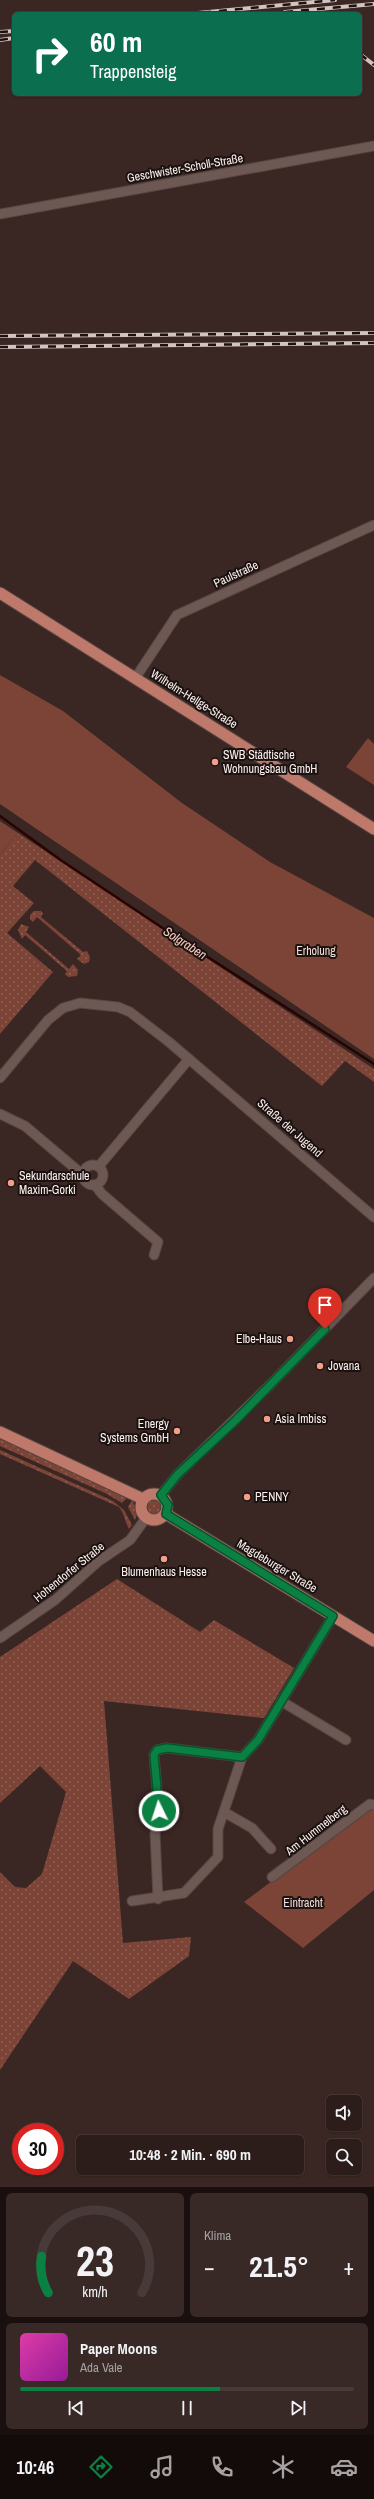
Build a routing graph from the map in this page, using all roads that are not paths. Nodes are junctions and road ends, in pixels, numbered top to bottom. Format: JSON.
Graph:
{"nodes":[{"id":1,"x":374,"y":146,"type":"edge"},
{"id":2,"x":0,"y":214,"type":"edge"},
{"id":3,"x":374,"y":524,"type":"edge"},
{"id":4,"x":0,"y":593,"type":"edge"},
{"id":5,"x":136,"y":677,"type":"junction"},
{"id":6,"x":374,"y":829,"type":"edge"},
{"id":7,"x":189,"y":1059,"type":"junction"},
{"id":8,"x":0,"y":1078,"type":"edge"},
{"id":9,"x":0,"y":1114,"type":"edge"},
{"id":10,"x":99,"y":1166,"type":"junction"},
{"id":11,"x":83,"y":1175,"type":"junction"},
{"id":12,"x":95,"y":1185,"type":"junction"},
{"id":13,"x":374,"y":1217,"type":"edge"},
{"id":14,"x":154,"y":1255,"type":"dead end"},
{"id":15,"x":374,"y":1278,"type":"edge"},
{"id":16,"x":0,"y":1432,"type":"edge"},
{"id":17,"x":161,"y":1495,"type":"junction"},
{"id":18,"x":143,"y":1499,"type":"junction"},
{"id":19,"x":166,"y":1514,"type":"junction"},
{"id":20,"x":146,"y":1518,"type":"junction"},
{"id":21,"x":333,"y":1616,"type":"junction"},
{"id":22,"x":0,"y":1638,"type":"edge"},
{"id":23,"x":374,"y":1641,"type":"edge"},
{"id":24,"x":281,"y":1701,"type":"junction"},
{"id":25,"x":346,"y":1740,"type":"dead end"},
{"id":26,"x":242,"y":1757,"type":"junction"},
{"id":27,"x":374,"y":1805,"type":"edge"},
{"id":28,"x":224,"y":1812,"type":"junction"},
{"id":29,"x":271,"y":1849,"type":"dead end"},
{"id":30,"x":272,"y":1877,"type":"dead end"},
{"id":31,"x":158,"y":1899,"type":"junction"},
{"id":32,"x":132,"y":1901,"type":"dead end"}],
"edges":[{"from":1,"to":2,"type":"street","name":"Geschwister-Scholl-Straße"},
{"from":3,"to":5,"type":"street","name":"Paulstraße"},
{"from":4,"to":5,"type":"main road","name":"Wilhelm-Hellge-Straße"},
{"from":5,"to":6,"type":"main road","name":"Wilhelm-Hellge-Straße"},
{"from":7,"to":8,"type":"street","name":"Straße der Jugend"},
{"from":7,"to":10,"type":"street"},
{"from":7,"to":13,"type":"street","name":"Straße der Jugend"},
{"from":9,"to":11,"type":"street"},
{"from":10,"to":11,"type":"street"},
{"from":10,"to":12,"type":"street"},
{"from":11,"to":12,"type":"street"},
{"from":12,"to":14,"type":"street"},
{"from":15,"to":17,"type":"street"},
{"from":16,"to":18,"type":"main road"},
{"from":17,"to":18,"type":"main road"},
{"from":17,"to":19,"type":"main road"},
{"from":18,"to":20,"type":"main road"},
{"from":19,"to":20,"type":"main road"},
{"from":19,"to":21,"type":"main road","name":"Magdeburger Straße"},
{"from":20,"to":22,"type":"street","name":"Hohendorfer Straße"},
{"from":21,"to":23,"type":"main road","name":"Magdeburger Straße"},
{"from":21,"to":24,"type":"street"},
{"from":24,"to":25,"type":"street"},
{"from":24,"to":26,"type":"street"},
{"from":26,"to":28,"type":"street"},
{"from":26,"to":31,"type":"street"},
{"from":27,"to":30,"type":"street","name":"Am Hummelberg"},
{"from":28,"to":29,"type":"street"},
{"from":28,"to":31,"type":"street"},
{"from":31,"to":32,"type":"street"}]}
